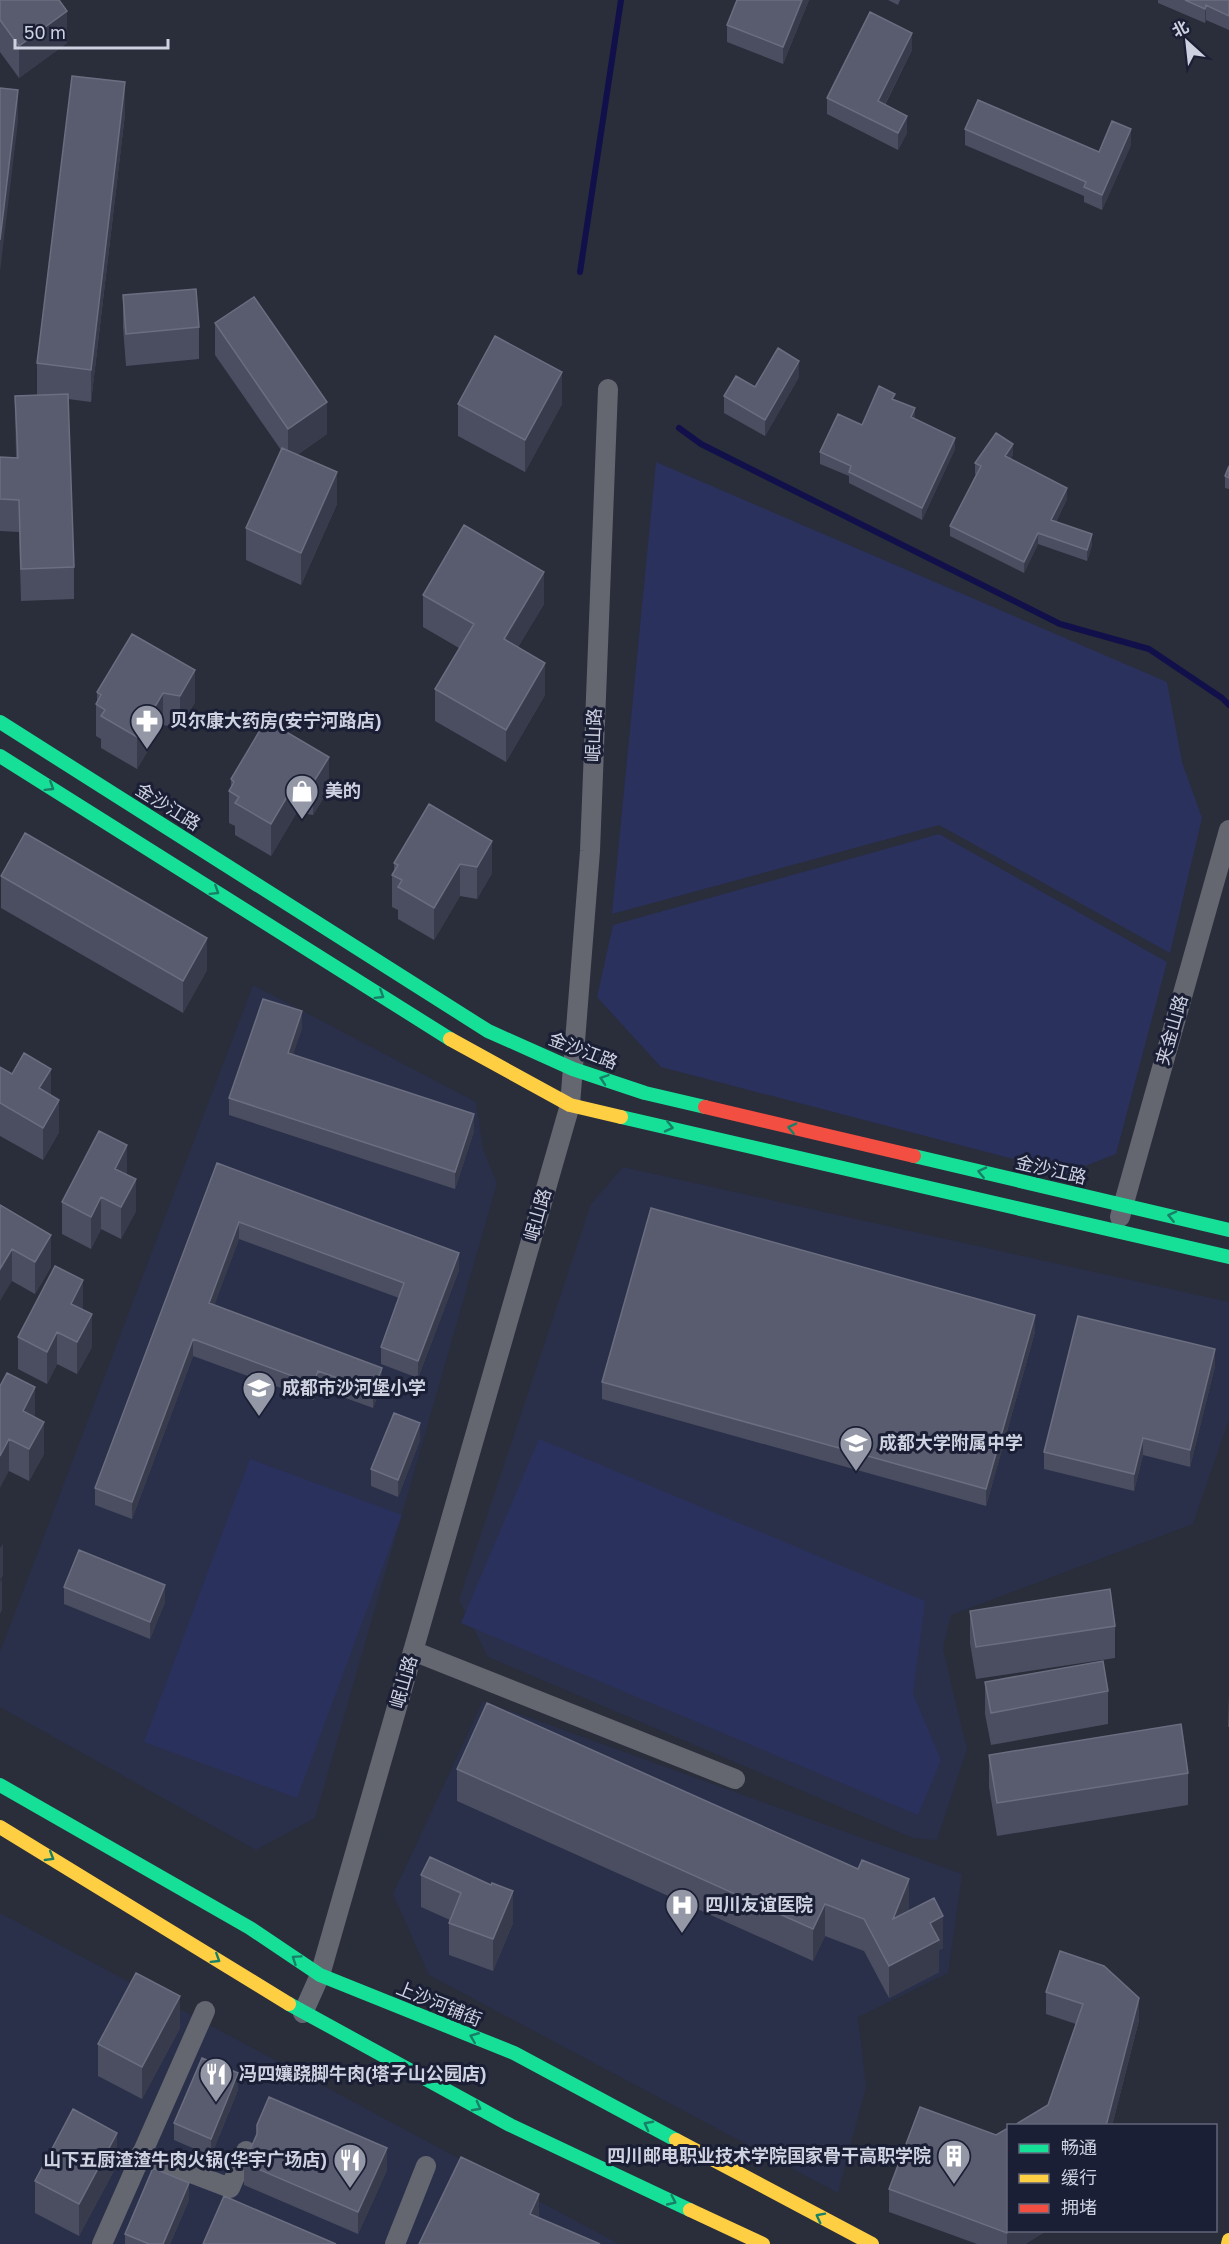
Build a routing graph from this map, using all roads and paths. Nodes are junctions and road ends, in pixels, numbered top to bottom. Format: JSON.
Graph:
{"nodes":[{"id":1,"x":608,"y":389,"type":"dead end"},
{"id":2,"x":0,"y":722,"type":"edge"},
{"id":3,"x":0,"y":756,"type":"edge"},
{"id":4,"x":1229,"y":830,"type":"edge"},
{"id":5,"x":573,"y":1069,"type":"junction"},
{"id":6,"x":570,"y":1105,"type":"junction"},
{"id":7,"x":1123,"y":1205,"type":"junction"},
{"id":8,"x":1229,"y":1230,"type":"edge"},
{"id":9,"x":1116,"y":1231,"type":"junction"},
{"id":10,"x":1229,"y":1257,"type":"edge"},
{"id":11,"x":413,"y":1651,"type":"junction"},
{"id":12,"x":735,"y":1779,"type":"dead end"},
{"id":13,"x":0,"y":1785,"type":"edge"},
{"id":14,"x":0,"y":1827,"type":"edge"},
{"id":15,"x":320,"y":1975,"type":"junction"},
{"id":16,"x":205,"y":2011,"type":"dead end"},
{"id":17,"x":303,"y":2013,"type":"junction"},
{"id":18,"x":246,"y":2151,"type":"dead end"},
{"id":19,"x":141,"y":2154,"type":"junction"},
{"id":20,"x":426,"y":2166,"type":"dead end"},
{"id":21,"x":102,"y":2244,"type":"edge"},
{"id":22,"x":395,"y":2244,"type":"edge"},
{"id":23,"x":763,"y":2244,"type":"edge"},
{"id":24,"x":872,"y":2244,"type":"edge"}],
"edges":[{"from":1,"to":5,"type":"street","name":"岷山路"},
{"from":2,"to":5,"type":"street","name":"金沙江路"},
{"from":3,"to":6,"type":"street","one_way":true},
{"from":4,"to":7,"type":"street","name":"夹金山路"},
{"from":5,"to":6,"type":"street","name":"岷山路"},
{"from":7,"to":5,"type":"street","name":"金沙江路","one_way":true},
{"from":6,"to":9,"type":"street","one_way":true},
{"from":6,"to":11,"type":"street","name":"岷山路"},
{"from":8,"to":7,"type":"street","name":"金沙江路","one_way":true},
{"from":7,"to":9,"type":"street","name":"夹金山路"},
{"from":9,"to":10,"type":"street"},
{"from":11,"to":12,"type":"street"},
{"from":11,"to":15,"type":"street","name":"岷山路"},
{"from":15,"to":13,"type":"street","name":"上沙河铺街","one_way":true},
{"from":14,"to":17,"type":"street","one_way":true},
{"from":15,"to":17,"type":"street","name":"岷山路"},
{"from":24,"to":15,"type":"street","name":"上沙河铺街","one_way":true},
{"from":16,"to":19,"type":"street"},
{"from":17,"to":23,"type":"street","one_way":true},
{"from":18,"to":19,"type":"street"},
{"from":19,"to":21,"type":"street"},
{"from":20,"to":22,"type":"street"}]}
